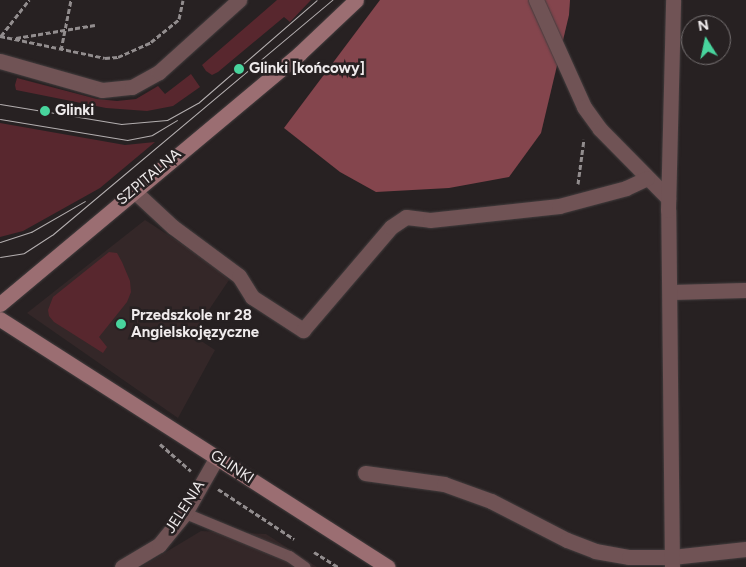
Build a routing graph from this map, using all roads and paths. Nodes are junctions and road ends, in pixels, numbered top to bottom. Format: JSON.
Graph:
{"nodes":[{"id":1,"x":29,"y":0,"type":"edge"},
{"id":2,"x":71,"y":0,"type":"edge"},
{"id":3,"x":182,"y":0,"type":"edge"},
{"id":4,"x":239,"y":0,"type":"edge"},
{"id":5,"x":356,"y":0,"type":"edge"},
{"id":6,"x":536,"y":0,"type":"edge"},
{"id":7,"x":673,"y":0,"type":"edge"},
{"id":8,"x":95,"y":25,"type":"dead end"},
{"id":9,"x":65,"y":30,"type":"junction"},
{"id":10,"x":1,"y":36,"type":"edge"},
{"id":11,"x":13,"y":39,"type":"junction"},
{"id":12,"x":61,"y":50,"type":"junction"},
{"id":13,"x":0,"y":62,"type":"edge"},
{"id":14,"x":591,"y":116,"type":"junction"},
{"id":15,"x":647,"y":178,"type":"junction"},
{"id":16,"x":133,"y":190,"type":"junction"},
{"id":17,"x":668,"y":198,"type":"junction"},
{"id":18,"x":577,"y":202,"type":"junction"},
{"id":19,"x":746,"y":290,"type":"edge"},
{"id":20,"x":670,"y":292,"type":"junction"},
{"id":21,"x":0,"y":304,"type":"edge"},
{"id":22,"x":0,"y":319,"type":"edge"},
{"id":23,"x":217,"y":457,"type":"junction"},
{"id":24,"x":365,"y":473,"type":"dead end"},
{"id":25,"x":211,"y":485,"type":"dead end"},
{"id":26,"x":185,"y":513,"type":"junction"},
{"id":27,"x":302,"y":544,"type":"dead end"},
{"id":28,"x":746,"y":549,"type":"edge"},
{"id":29,"x":310,"y":550,"type":"dead end"},
{"id":30,"x":672,"y":562,"type":"edge"},
{"id":31,"x":127,"y":566,"type":"edge"},
{"id":32,"x":305,"y":567,"type":"edge"},
{"id":33,"x":338,"y":567,"type":"edge"},
{"id":34,"x":388,"y":567,"type":"edge"}],
"edges":[{"from":1,"to":10,"type":"path"},
{"from":2,"to":9,"type":"path"},
{"from":3,"to":12,"type":"path"},
{"from":4,"to":13,"type":"street"},
{"from":5,"to":16,"type":"street","name":"SZPITALNA"},
{"from":6,"to":14,"type":"street"},
{"from":7,"to":17,"type":"street"},
{"from":8,"to":9,"type":"path"},
{"from":9,"to":11,"type":"path"},
{"from":9,"to":12,"type":"path"},
{"from":10,"to":11,"type":"path"},
{"from":11,"to":12,"type":"path"},
{"from":14,"to":15,"type":"street"},
{"from":14,"to":18,"type":"path"},
{"from":15,"to":17,"type":"street"},
{"from":15,"to":18,"type":"street"},
{"from":16,"to":18,"type":"street"},
{"from":16,"to":21,"type":"street","name":"SZPITALNA"},
{"from":17,"to":20,"type":"street"},
{"from":19,"to":20,"type":"street"},
{"from":20,"to":30,"type":"street"},
{"from":22,"to":23,"type":"street","name":"GLINKI"},
{"from":23,"to":26,"type":"street","name":"JELENIA"},
{"from":23,"to":34,"type":"street","name":"GLINKI"},
{"from":24,"to":30,"type":"street"},
{"from":25,"to":27,"type":"path"},
{"from":26,"to":31,"type":"street","name":"JELENIA"},
{"from":26,"to":32,"type":"lane"},
{"from":28,"to":30,"type":"street"},
{"from":29,"to":33,"type":"path"}]}
